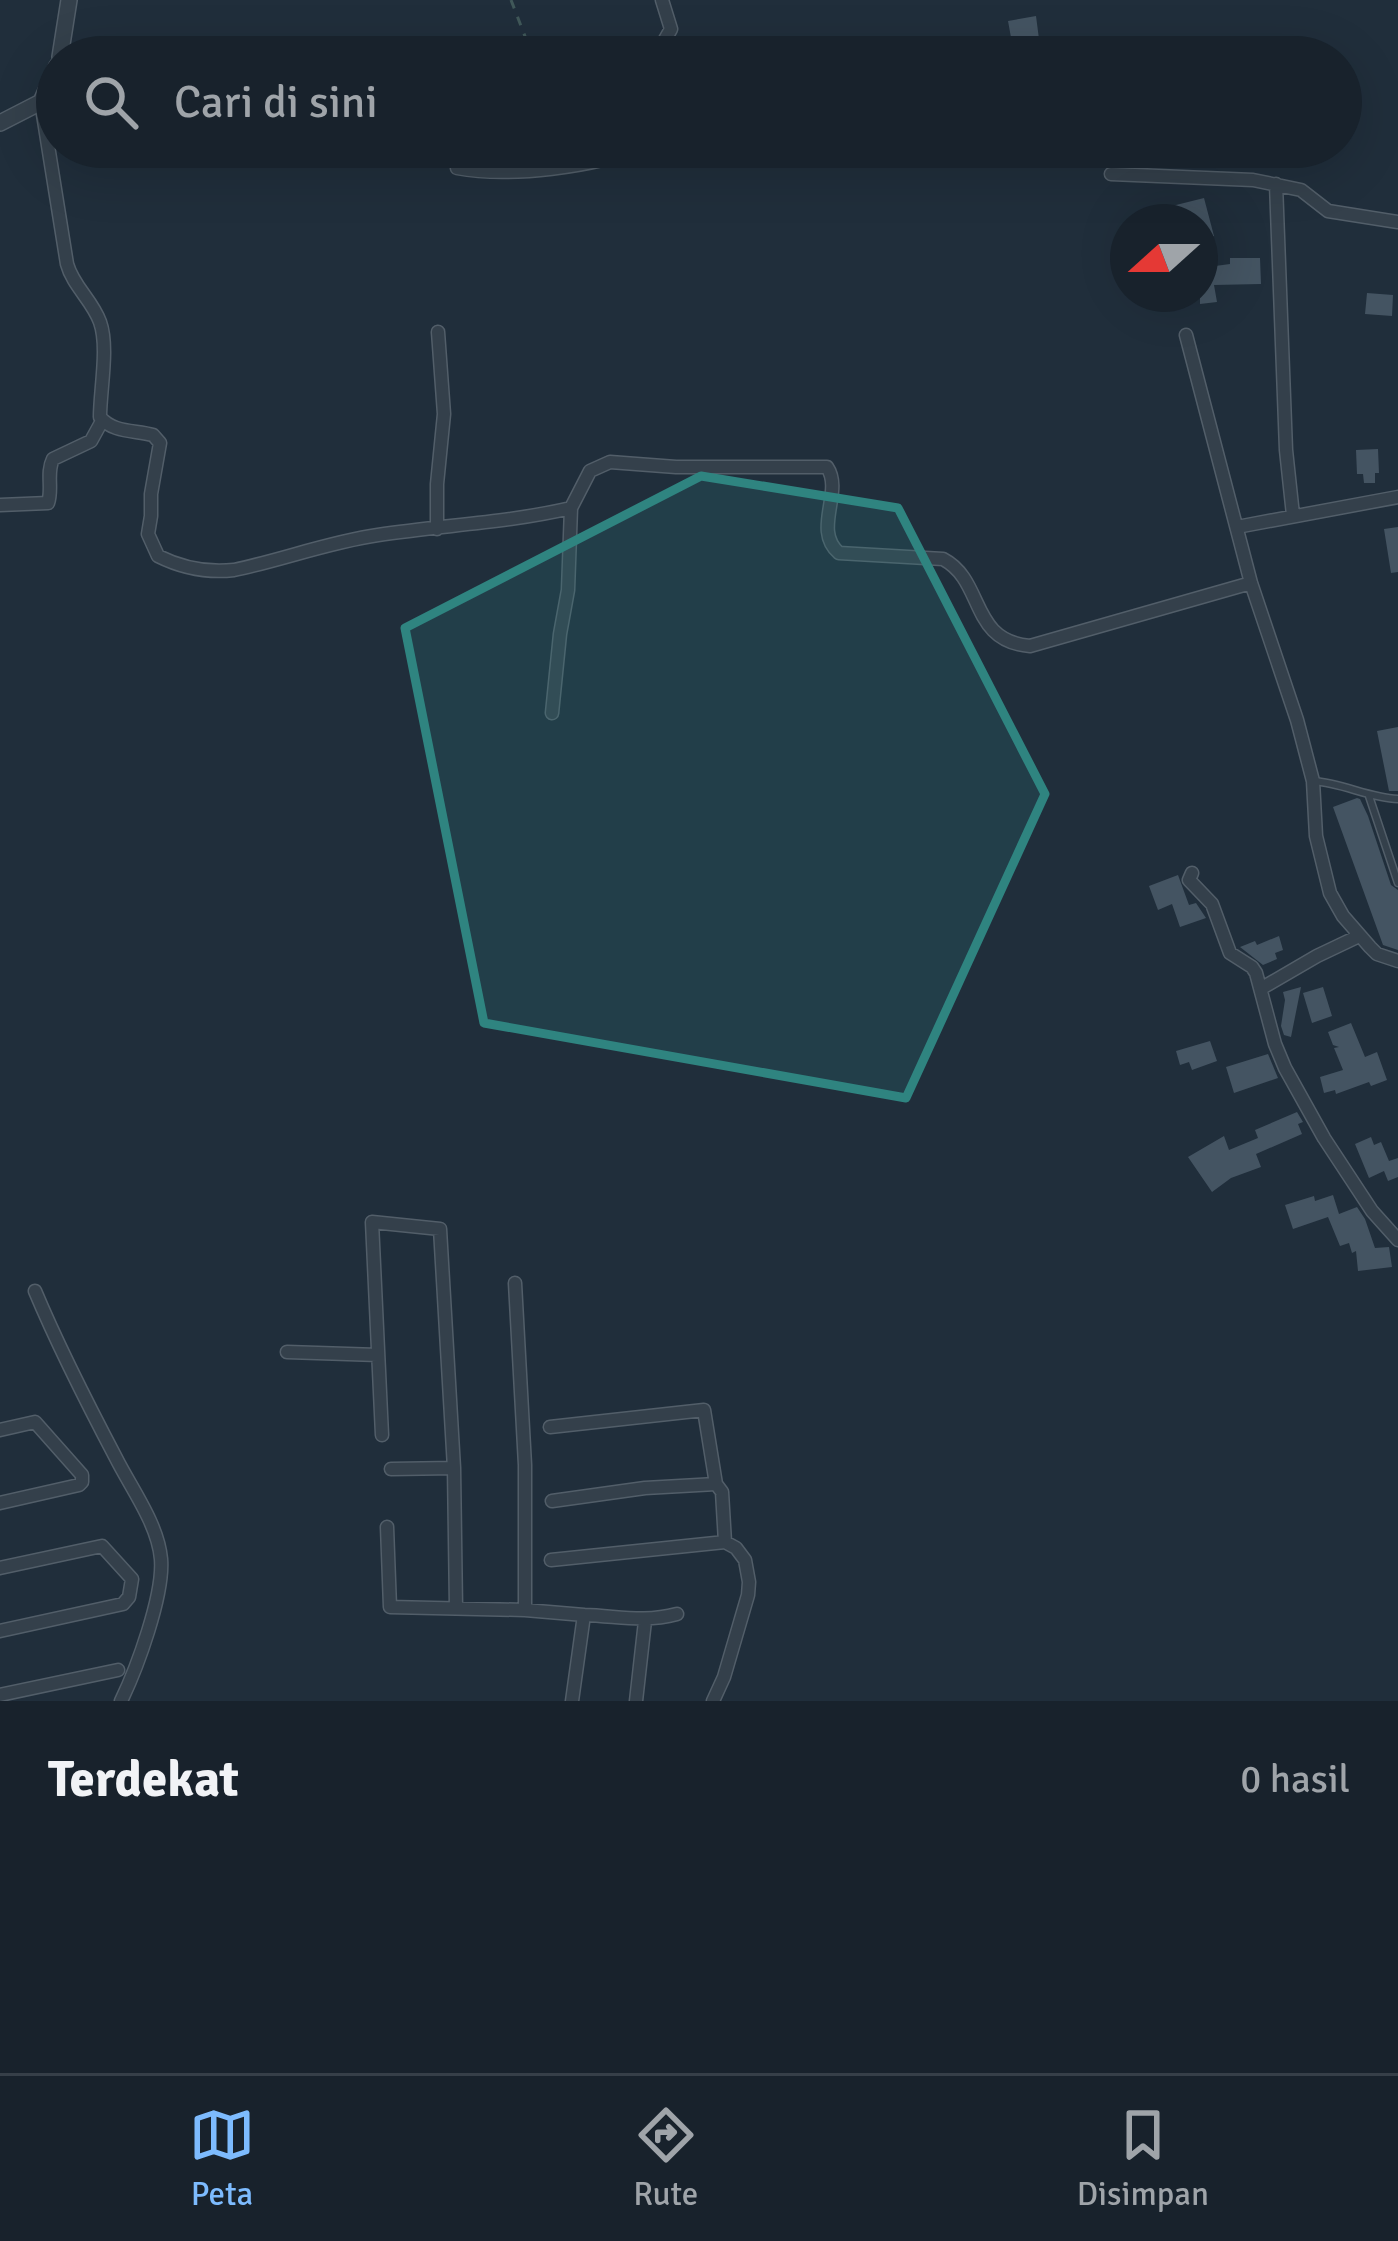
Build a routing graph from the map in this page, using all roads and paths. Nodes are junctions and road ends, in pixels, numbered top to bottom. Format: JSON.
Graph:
{"nodes":[{"id":1,"x":69,"y":0,"type":"edge"},
{"id":2,"x":512,"y":0,"type":"edge"},
{"id":3,"x":662,"y":0,"type":"edge"},
{"id":4,"x":63,"y":36,"type":"edge"},
{"id":5,"x":525,"y":36,"type":"edge"},
{"id":6,"x":666,"y":36,"type":"edge"},
{"id":7,"x":36,"y":105,"type":"edge"},
{"id":8,"x":0,"y":123,"type":"edge"},
{"id":9,"x":52,"y":168,"type":"edge"},
{"id":10,"x":457,"y":168,"type":"dead end"},
{"id":11,"x":556,"y":168,"type":"edge"},
{"id":12,"x":1111,"y":174,"type":"dead end"},
{"id":13,"x":1276,"y":184,"type":"junction"},
{"id":14,"x":1398,"y":223,"type":"edge"},
{"id":15,"x":438,"y":332,"type":"dead end"},
{"id":16,"x":1186,"y":335,"type":"dead end"},
{"id":17,"x":102,"y":421,"type":"junction"},
{"id":18,"x":1398,"y":497,"type":"edge"},
{"id":19,"x":0,"y":505,"type":"edge"},
{"id":20,"x":571,"y":508,"type":"junction"},
{"id":21,"x":1293,"y":515,"type":"junction"},
{"id":22,"x":1237,"y":527,"type":"junction"},
{"id":23,"x":437,"y":529,"type":"junction"},
{"id":24,"x":1251,"y":583,"type":"junction"},
{"id":25,"x":551,"y":713,"type":"dead end"},
{"id":26,"x":1313,"y":781,"type":"junction"},
{"id":27,"x":1369,"y":796,"type":"junction"},
{"id":28,"x":1398,"y":800,"type":"edge"},
{"id":29,"x":1192,"y":873,"type":"dead end"},
{"id":30,"x":1398,"y":883,"type":"edge"},
{"id":31,"x":1359,"y":936,"type":"junction"},
{"id":32,"x":1398,"y":962,"type":"edge"},
{"id":33,"x":1262,"y":988,"type":"junction"},
{"id":34,"x":1398,"y":1240,"type":"edge"},
{"id":35,"x":515,"y":1283,"type":"dead end"},
{"id":36,"x":35,"y":1291,"type":"dead end"},
{"id":37,"x":287,"y":1352,"type":"dead end"},
{"id":38,"x":378,"y":1355,"type":"junction"},
{"id":39,"x":550,"y":1427,"type":"dead end"},
{"id":40,"x":0,"y":1430,"type":"edge"},
{"id":41,"x":382,"y":1435,"type":"dead end"},
{"id":42,"x":454,"y":1468,"type":"junction"},
{"id":43,"x":392,"y":1469,"type":"dead end"},
{"id":44,"x":716,"y":1484,"type":"junction"},
{"id":45,"x":552,"y":1501,"type":"dead end"},
{"id":46,"x":0,"y":1504,"type":"edge"},
{"id":47,"x":387,"y":1527,"type":"dead end"},
{"id":48,"x":724,"y":1542,"type":"junction"},
{"id":49,"x":550,"y":1561,"type":"dead end"},
{"id":50,"x":0,"y":1568,"type":"edge"},
{"id":51,"x":456,"y":1608,"type":"junction"},
{"id":52,"x":525,"y":1610,"type":"junction"},
{"id":53,"x":677,"y":1614,"type":"dead end"},
{"id":54,"x":584,"y":1615,"type":"junction"},
{"id":55,"x":645,"y":1621,"type":"junction"},
{"id":56,"x":0,"y":1631,"type":"edge"},
{"id":57,"x":118,"y":1670,"type":"dead end"},
{"id":58,"x":0,"y":1695,"type":"edge"},
{"id":59,"x":121,"y":1701,"type":"edge"},
{"id":60,"x":572,"y":1701,"type":"edge"},
{"id":61,"x":636,"y":1701,"type":"edge"},
{"id":62,"x":713,"y":1701,"type":"edge"}],
"edges":[{"from":1,"to":4,"type":"street"},
{"from":2,"to":5,"type":"path"},
{"from":3,"to":6,"type":"street"},
{"from":7,"to":8,"type":"street"},
{"from":9,"to":17,"type":"street"},
{"from":10,"to":11,"type":"street"},
{"from":12,"to":13,"type":"street"},
{"from":13,"to":14,"type":"street"},
{"from":13,"to":21,"type":"street"},
{"from":15,"to":23,"type":"street"},
{"from":16,"to":22,"type":"street"},
{"from":17,"to":19,"type":"street"},
{"from":17,"to":23,"type":"street"},
{"from":18,"to":21,"type":"street"},
{"from":20,"to":23,"type":"street"},
{"from":20,"to":24,"type":"street"},
{"from":20,"to":25,"type":"street"},
{"from":21,"to":22,"type":"street"},
{"from":22,"to":24,"type":"street"},
{"from":24,"to":26,"type":"street"},
{"from":26,"to":27,"type":"lane"},
{"from":26,"to":31,"type":"street"},
{"from":27,"to":28,"type":"lane"},
{"from":27,"to":30,"type":"lane"},
{"from":29,"to":33,"type":"street"},
{"from":31,"to":32,"type":"street"},
{"from":31,"to":33,"type":"street"},
{"from":33,"to":34,"type":"street"},
{"from":35,"to":52,"type":"street"},
{"from":36,"to":59,"type":"street"},
{"from":37,"to":38,"type":"street"},
{"from":38,"to":41,"type":"street"},
{"from":38,"to":42,"type":"street"},
{"from":39,"to":44,"type":"street"},
{"from":40,"to":46,"type":"street"},
{"from":42,"to":43,"type":"street"},
{"from":42,"to":51,"type":"street"},
{"from":44,"to":45,"type":"street"},
{"from":44,"to":48,"type":"street"},
{"from":47,"to":51,"type":"street"},
{"from":48,"to":49,"type":"street"},
{"from":48,"to":62,"type":"street"},
{"from":50,"to":56,"type":"street"},
{"from":51,"to":52,"type":"street"},
{"from":52,"to":54,"type":"street"},
{"from":53,"to":55,"type":"street"},
{"from":54,"to":55,"type":"street"},
{"from":54,"to":60,"type":"street"},
{"from":55,"to":61,"type":"street"},
{"from":57,"to":58,"type":"street"}]}
